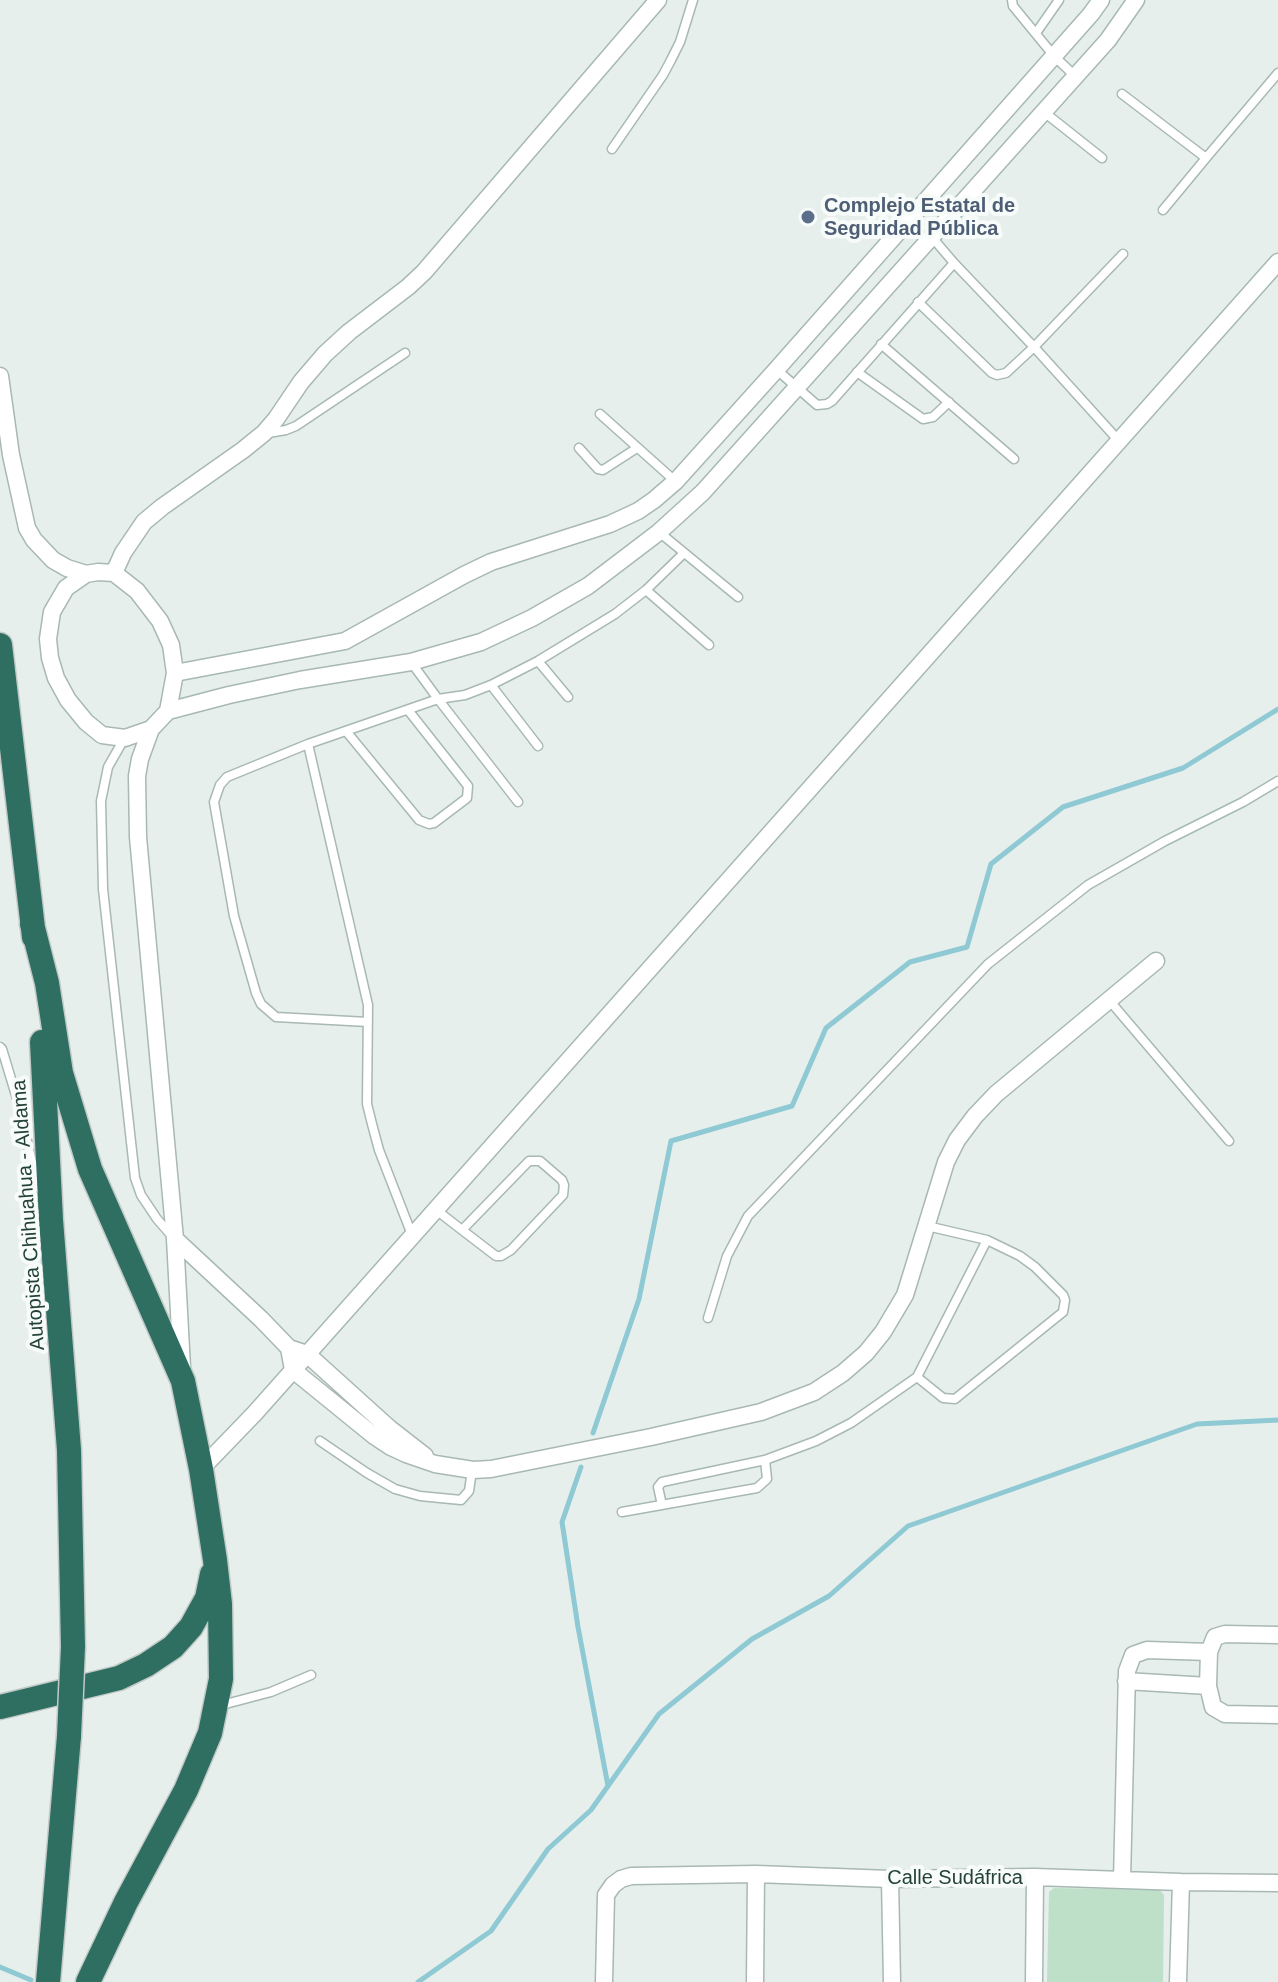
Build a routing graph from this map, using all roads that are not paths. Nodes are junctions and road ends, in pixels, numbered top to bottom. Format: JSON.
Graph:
{"nodes":[{"id":1,"x":658,"y":0,"type":"edge"},
{"id":2,"x":693,"y":0,"type":"edge"},
{"id":3,"x":1012,"y":0,"type":"edge"},
{"id":4,"x":1059,"y":0,"type":"edge"},
{"id":5,"x":1101,"y":0,"type":"edge"},
{"id":6,"x":1136,"y":0,"type":"edge"},
{"id":7,"x":1036,"y":33,"type":"junction"},
{"id":8,"x":1054,"y":56,"type":"junction"},
{"id":9,"x":1278,"y":73,"type":"edge"},
{"id":10,"x":1075,"y":76,"type":"junction"},
{"id":11,"x":1122,"y":94,"type":"dead end"},
{"id":12,"x":1043,"y":112,"type":"junction"},
{"id":13,"x":612,"y":149,"type":"dead end"},
{"id":14,"x":1102,"y":158,"type":"dead end"},
{"id":15,"x":1206,"y":158,"type":"junction"},
{"id":16,"x":1163,"y":210,"type":"dead end"},
{"id":17,"x":931,"y":236,"type":"junction"},
{"id":18,"x":1123,"y":254,"type":"dead end"},
{"id":19,"x":1278,"y":262,"type":"edge"},
{"id":20,"x":954,"y":263,"type":"junction"},
{"id":21,"x":918,"y":302,"type":"junction"},
{"id":22,"x":881,"y":344,"type":"junction"},
{"id":23,"x":1034,"y":347,"type":"junction"},
{"id":24,"x":405,"y":353,"type":"dead end"},
{"id":25,"x":776,"y":370,"type":"junction"},
{"id":26,"x":857,"y":372,"type":"junction"},
{"id":27,"x":0,"y":376,"type":"edge"},
{"id":28,"x":795,"y":387,"type":"junction"},
{"id":29,"x":949,"y":402,"type":"junction"},
{"id":30,"x":600,"y":414,"type":"dead end"},
{"id":31,"x":264,"y":433,"type":"junction"},
{"id":32,"x":1119,"y":441,"type":"junction"},
{"id":33,"x":579,"y":448,"type":"dead end"},
{"id":34,"x":637,"y":448,"type":"junction"},
{"id":35,"x":1014,"y":459,"type":"dead end"},
{"id":36,"x":676,"y":481,"type":"junction"},
{"id":37,"x":659,"y":532,"type":"junction"},
{"id":38,"x":683,"y":554,"type":"junction"},
{"id":39,"x":114,"y":573,"type":"junction"},
{"id":40,"x":86,"y":574,"type":"junction"},
{"id":41,"x":646,"y":590,"type":"junction"},
{"id":42,"x":738,"y":597,"type":"dead end"},
{"id":43,"x":0,"y":645,"type":"edge"},
{"id":44,"x":709,"y":645,"type":"dead end"},
{"id":45,"x":538,"y":661,"type":"junction"},
{"id":46,"x":411,"y":662,"type":"junction"},
{"id":47,"x":175,"y":673,"type":"junction"},
{"id":48,"x":491,"y":685,"type":"junction"},
{"id":49,"x":568,"y":697,"type":"dead end"},
{"id":50,"x":438,"y":699,"type":"junction"},
{"id":51,"x":408,"y":710,"type":"junction"},
{"id":52,"x":168,"y":711,"type":"junction"},
{"id":53,"x":151,"y":729,"type":"junction"},
{"id":54,"x":346,"y":731,"type":"junction"},
{"id":55,"x":125,"y":738,"type":"junction"},
{"id":56,"x":308,"y":744,"type":"junction"},
{"id":57,"x":538,"y":746,"type":"dead end"},
{"id":58,"x":1278,"y":781,"type":"edge"},
{"id":59,"x":518,"y":802,"type":"dead end"},
{"id":60,"x":32,"y":924,"type":"junction"},
{"id":61,"x":1156,"y":961,"type":"dead end"},
{"id":62,"x":1109,"y":1000,"type":"junction"},
{"id":63,"x":368,"y":1022,"type":"junction"},
{"id":64,"x":0,"y":1047,"type":"edge"},
{"id":65,"x":1229,"y":1141,"type":"dead end"},
{"id":66,"x":435,"y":1209,"type":"junction"},
{"id":67,"x":51,"y":1220,"type":"junction"},
{"id":68,"x":926,"y":1225,"type":"junction"},
{"id":69,"x":462,"y":1230,"type":"junction"},
{"id":70,"x":413,"y":1235,"type":"junction"},
{"id":71,"x":175,"y":1239,"type":"junction"},
{"id":72,"x":987,"y":1240,"type":"junction"},
{"id":73,"x":708,"y":1318,"type":"dead end"},
{"id":74,"x":289,"y":1348,"type":"junction"},
{"id":75,"x":307,"y":1354,"type":"junction"},
{"id":76,"x":293,"y":1370,"type":"junction"},
{"id":77,"x":917,"y":1377,"type":"junction"},
{"id":78,"x":183,"y":1381,"type":"junction"},
{"id":79,"x":320,"y":1441,"type":"dead end"},
{"id":80,"x":765,"y":1460,"type":"junction"},
{"id":81,"x":435,"y":1464,"type":"junction"},
{"id":82,"x":201,"y":1469,"type":"junction"},
{"id":83,"x":473,"y":1470,"type":"junction"},
{"id":84,"x":662,"y":1505,"type":"junction"},
{"id":85,"x":622,"y":1512,"type":"dead end"},
{"id":86,"x":215,"y":1560,"type":"junction"},
{"id":87,"x":1278,"y":1635,"type":"edge"},
{"id":88,"x":1209,"y":1652,"type":"junction"},
{"id":89,"x":311,"y":1675,"type":"dead end"},
{"id":90,"x":1126,"y":1681,"type":"junction"},
{"id":91,"x":1208,"y":1686,"type":"junction"},
{"id":92,"x":217,"y":1706,"type":"junction"},
{"id":93,"x":0,"y":1707,"type":"edge"},
{"id":94,"x":1278,"y":1715,"type":"edge"},
{"id":95,"x":756,"y":1874,"type":"junction"},
{"id":96,"x":1035,"y":1877,"type":"junction"},
{"id":97,"x":890,"y":1879,"type":"junction"},
{"id":98,"x":1122,"y":1880,"type":"junction"},
{"id":99,"x":1181,"y":1882,"type":"junction"},
{"id":100,"x":1278,"y":1883,"type":"edge"},
{"id":101,"x":48,"y":1982,"type":"edge"},
{"id":102,"x":88,"y":1982,"type":"edge"},
{"id":103,"x":604,"y":1982,"type":"edge"},
{"id":104,"x":755,"y":1982,"type":"edge"},
{"id":105,"x":892,"y":1982,"type":"edge"},
{"id":106,"x":1034,"y":1982,"type":"edge"},
{"id":107,"x":1178,"y":1982,"type":"edge"}],
"edges":[{"from":1,"to":31,"type":"street"},
{"from":2,"to":13,"type":"lane"},
{"from":3,"to":7,"type":"lane"},
{"from":4,"to":7,"type":"lane"},
{"from":5,"to":8,"type":"street"},
{"from":6,"to":10,"type":"street"},
{"from":7,"to":8,"type":"lane"},
{"from":8,"to":10,"type":"lane"},
{"from":8,"to":25,"type":"street"},
{"from":9,"to":15,"type":"lane"},
{"from":10,"to":12,"type":"street"},
{"from":11,"to":15,"type":"lane"},
{"from":12,"to":14,"type":"lane"},
{"from":12,"to":17,"type":"street"},
{"from":15,"to":16,"type":"lane"},
{"from":17,"to":20,"type":"lane"},
{"from":17,"to":28,"type":"street"},
{"from":18,"to":23,"type":"lane"},
{"from":19,"to":32,"type":"street"},
{"from":20,"to":21,"type":"lane"},
{"from":20,"to":23,"type":"lane"},
{"from":21,"to":22,"type":"lane"},
{"from":21,"to":23,"type":"lane"},
{"from":22,"to":26,"type":"lane"},
{"from":22,"to":29,"type":"lane"},
{"from":23,"to":32,"type":"lane"},
{"from":24,"to":31,"type":"lane"},
{"from":25,"to":28,"type":"lane"},
{"from":25,"to":36,"type":"street"},
{"from":26,"to":28,"type":"lane"},
{"from":26,"to":29,"type":"lane"},
{"from":27,"to":40,"type":"street"},
{"from":28,"to":37,"type":"street"},
{"from":29,"to":35,"type":"lane"},
{"from":30,"to":34,"type":"lane"},
{"from":31,"to":39,"type":"street"},
{"from":32,"to":66,"type":"street"},
{"from":33,"to":34,"type":"lane"},
{"from":34,"to":36,"type":"lane"},
{"from":36,"to":47,"type":"street"},
{"from":37,"to":38,"type":"lane"},
{"from":37,"to":46,"type":"street"},
{"from":38,"to":41,"type":"lane"},
{"from":38,"to":42,"type":"lane"},
{"from":39,"to":40,"type":"street"},
{"from":39,"to":47,"type":"street"},
{"from":40,"to":55,"type":"street"},
{"from":41,"to":44,"type":"lane"},
{"from":41,"to":45,"type":"lane"},
{"from":43,"to":60,"type":"highway","name":"Autopista Chihuahua - Aldama"},
{"from":45,"to":48,"type":"lane"},
{"from":45,"to":49,"type":"lane"},
{"from":46,"to":50,"type":"lane"},
{"from":46,"to":52,"type":"street"},
{"from":47,"to":52,"type":"street"},
{"from":48,"to":50,"type":"lane"},
{"from":48,"to":57,"type":"lane"},
{"from":50,"to":51,"type":"lane"},
{"from":50,"to":59,"type":"lane"},
{"from":51,"to":54,"type":"lane"},
{"from":51,"to":54,"type":"lane"},
{"from":52,"to":53,"type":"street"},
{"from":53,"to":55,"type":"street"},
{"from":53,"to":71,"type":"street"},
{"from":54,"to":56,"type":"lane"},
{"from":55,"to":71,"type":"lane"},
{"from":56,"to":63,"type":"lane"},
{"from":56,"to":63,"type":"lane"},
{"from":58,"to":73,"type":"lane"},
{"from":60,"to":67,"type":"highway","name":"Autopista Chihuahua - Aldama"},
{"from":60,"to":78,"type":"highway"},
{"from":61,"to":62,"type":"street"},
{"from":62,"to":65,"type":"lane"},
{"from":62,"to":68,"type":"street"},
{"from":63,"to":70,"type":"lane"},
{"from":64,"to":67,"type":"lane"},
{"from":66,"to":69,"type":"lane"},
{"from":66,"to":70,"type":"street"},
{"from":67,"to":101,"type":"highway","name":"Autopista Chihuahua - Aldama","bridge":true},
{"from":68,"to":72,"type":"lane"},
{"from":68,"to":83,"type":"street"},
{"from":69,"to":69,"type":"lane"},
{"from":70,"to":75,"type":"street"},
{"from":71,"to":74,"type":"street"},
{"from":71,"to":78,"type":"street"},
{"from":72,"to":77,"type":"lane"},
{"from":72,"to":77,"type":"lane"},
{"from":74,"to":75,"type":"street"},
{"from":74,"to":76,"type":"street"},
{"from":75,"to":76,"type":"street"},
{"from":75,"to":81,"type":"street"},
{"from":76,"to":81,"type":"street"},
{"from":76,"to":82,"type":"street"},
{"from":77,"to":80,"type":"lane"},
{"from":78,"to":82,"type":"highway"},
{"from":79,"to":83,"type":"lane"},
{"from":80,"to":84,"type":"lane"},
{"from":80,"to":84,"type":"lane"},
{"from":81,"to":83,"type":"street"},
{"from":82,"to":86,"type":"highway"},
{"from":84,"to":85,"type":"lane"},
{"from":86,"to":92,"type":"highway"},
{"from":86,"to":93,"type":"highway"},
{"from":87,"to":88,"type":"street"},
{"from":88,"to":90,"type":"street"},
{"from":88,"to":91,"type":"street"},
{"from":89,"to":92,"type":"lane"},
{"from":90,"to":91,"type":"street"},
{"from":90,"to":98,"type":"street"},
{"from":91,"to":94,"type":"street"},
{"from":92,"to":102,"type":"highway"},
{"from":95,"to":97,"type":"street","name":"Calle Sudáfrica"},
{"from":95,"to":103,"type":"street","name":"Calle Sudáfrica"},
{"from":95,"to":104,"type":"street"},
{"from":96,"to":97,"type":"street","name":"Calle Sudáfrica"},
{"from":96,"to":98,"type":"street","name":"Calle Sudáfrica"},
{"from":96,"to":106,"type":"street"},
{"from":97,"to":105,"type":"street"},
{"from":98,"to":99,"type":"street","name":"Calle Sudáfrica"},
{"from":99,"to":100,"type":"street","name":"Calle Sudáfrica"},
{"from":99,"to":107,"type":"street"}]}
